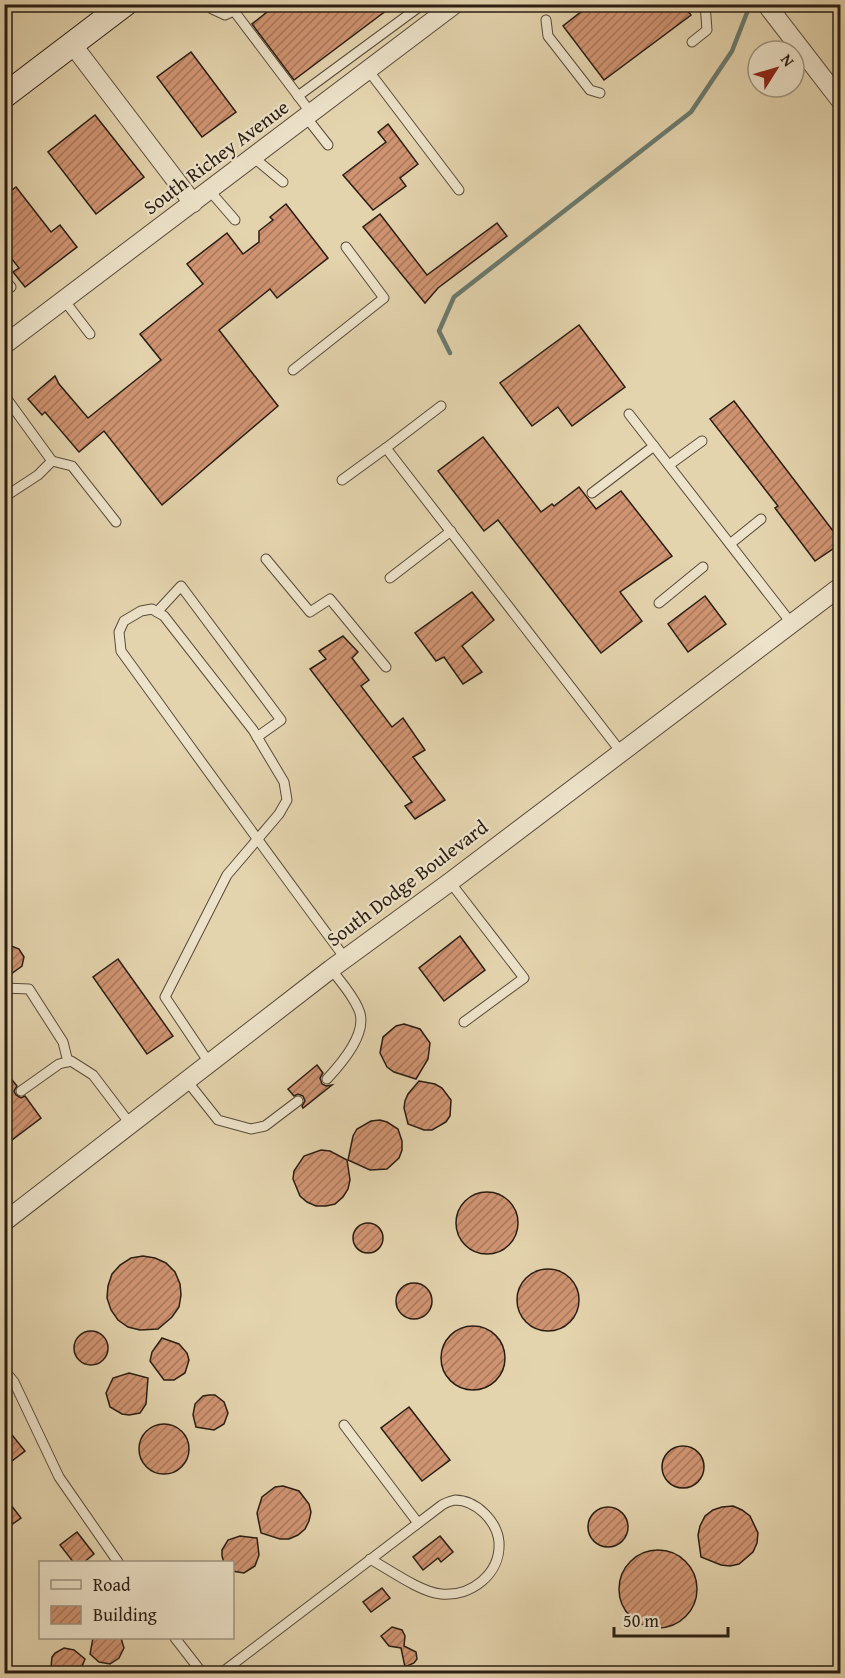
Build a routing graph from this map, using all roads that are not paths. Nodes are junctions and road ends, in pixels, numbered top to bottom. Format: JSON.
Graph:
{"nodes":[{"id":1,"x":125,"y":4,"type":"edge"},
{"id":2,"x":209,"y":4,"type":"edge"},
{"id":3,"x":423,"y":4,"type":"edge"},
{"id":4,"x":455,"y":4,"type":"edge"},
{"id":5,"x":705,"y":4,"type":"edge"},
{"id":6,"x":766,"y":4,"type":"edge"},
{"id":7,"x":4,"y":13,"type":"edge"},
{"id":8,"x":546,"y":20,"type":"dead end"},
{"id":9,"x":4,"y":21,"type":"edge"},
{"id":10,"x":692,"y":42,"type":"dead end"},
{"id":11,"x":72,"y":44,"type":"junction"},
{"id":12,"x":368,"y":70,"type":"junction"},
{"id":13,"x":837,"y":89,"type":"edge"},
{"id":14,"x":600,"y":93,"type":"dead end"},
{"id":15,"x":4,"y":96,"type":"edge"},
{"id":16,"x":298,"y":96,"type":"junction"},
{"id":17,"x":308,"y":115,"type":"junction"},
{"id":18,"x":328,"y":145,"type":"dead end"},
{"id":19,"x":253,"y":158,"type":"junction"},
{"id":20,"x":283,"y":182,"type":"dead end"},
{"id":21,"x":209,"y":190,"type":"junction"},
{"id":22,"x":459,"y":190,"type":"dead end"},
{"id":23,"x":193,"y":203,"type":"junction"},
{"id":24,"x":235,"y":220,"type":"dead end"},
{"id":25,"x":346,"y":248,"type":"dead end"},
{"id":26,"x":64,"y":300,"type":"junction"},
{"id":27,"x":90,"y":334,"type":"dead end"},
{"id":28,"x":4,"y":345,"type":"edge"},
{"id":29,"x":293,"y":370,"type":"dead end"},
{"id":30,"x":6,"y":402,"type":"edge"},
{"id":31,"x":441,"y":406,"type":"dead end"},
{"id":32,"x":629,"y":414,"type":"dead end"},
{"id":33,"x":702,"y":441,"type":"dead end"},
{"id":34,"x":654,"y":446,"type":"junction"},
{"id":35,"x":386,"y":448,"type":"junction"},
{"id":36,"x":52,"y":461,"type":"junction"},
{"id":37,"x":669,"y":465,"type":"junction"},
{"id":38,"x":342,"y":480,"type":"dead end"},
{"id":39,"x":592,"y":493,"type":"dead end"},
{"id":40,"x":9,"y":495,"type":"dead end"},
{"id":41,"x":761,"y":519,"type":"dead end"},
{"id":42,"x":116,"y":522,"type":"dead end"},
{"id":43,"x":451,"y":531,"type":"junction"},
{"id":44,"x":730,"y":544,"type":"junction"},
{"id":45,"x":266,"y":559,"type":"dead end"},
{"id":46,"x":703,"y":567,"type":"dead end"},
{"id":47,"x":390,"y":578,"type":"dead end"},
{"id":48,"x":840,"y":586,"type":"edge"},
{"id":49,"x":659,"y":603,"type":"dead end"},
{"id":50,"x":158,"y":612,"type":"junction"},
{"id":51,"x":792,"y":624,"type":"junction"},
{"id":52,"x":386,"y":667,"type":"dead end"},
{"id":53,"x":257,"y":737,"type":"junction"},
{"id":54,"x":621,"y":752,"type":"junction"},
{"id":55,"x":258,"y":838,"type":"junction"},
{"id":56,"x":450,"y":882,"type":"junction"},
{"id":57,"x":338,"y":963,"type":"junction"},
{"id":58,"x":4,"y":988,"type":"edge"},
{"id":59,"x":464,"y":1022,"type":"dead end"},
{"id":60,"x":68,"y":1062,"type":"junction"},
{"id":61,"x":210,"y":1064,"type":"junction"},
{"id":62,"x":327,"y":1079,"type":"dead end"},
{"id":63,"x":187,"y":1081,"type":"junction"},
{"id":64,"x":21,"y":1091,"type":"dead end"},
{"id":65,"x":298,"y":1101,"type":"dead end"},
{"id":66,"x":131,"y":1125,"type":"junction"},
{"id":67,"x":4,"y":1222,"type":"edge"},
{"id":68,"x":4,"y":1370,"type":"edge"},
{"id":69,"x":344,"y":1425,"type":"dead end"},
{"id":70,"x":418,"y":1523,"type":"junction"},
{"id":71,"x":370,"y":1559,"type":"junction"},
{"id":72,"x":117,"y":1561,"type":"edge"},
{"id":73,"x":176,"y":1639,"type":"edge"},
{"id":74,"x":224,"y":1672,"type":"edge"},
{"id":75,"x":202,"y":1674,"type":"edge"}],
"edges":[{"from":1,"to":11,"type":"main road"},
{"from":2,"to":16,"type":"lane"},
{"from":3,"to":16,"type":"lane"},
{"from":4,"to":12,"type":"street","name":"South Richey Avenue"},
{"from":5,"to":10,"type":"lane"},
{"from":6,"to":13,"type":"street"},
{"from":7,"to":9,"type":"lane"},
{"from":8,"to":14,"type":"lane"},
{"from":11,"to":15,"type":"main road"},
{"from":11,"to":23,"type":"street"},
{"from":12,"to":17,"type":"street","name":"South Richey Avenue"},
{"from":12,"to":22,"type":"lane"},
{"from":16,"to":17,"type":"lane"},
{"from":17,"to":18,"type":"lane"},
{"from":17,"to":19,"type":"street","name":"South Richey Avenue"},
{"from":19,"to":20,"type":"lane"},
{"from":19,"to":21,"type":"street","name":"South Richey Avenue"},
{"from":21,"to":23,"type":"street","name":"South Richey Avenue"},
{"from":21,"to":24,"type":"lane"},
{"from":23,"to":26,"type":"street","name":"South Richey Avenue"},
{"from":25,"to":29,"type":"lane"},
{"from":26,"to":27,"type":"lane"},
{"from":26,"to":28,"type":"street","name":"South Richey Avenue"},
{"from":30,"to":36,"type":"lane"},
{"from":31,"to":35,"type":"lane"},
{"from":32,"to":34,"type":"lane"},
{"from":33,"to":37,"type":"lane"},
{"from":34,"to":37,"type":"lane"},
{"from":34,"to":39,"type":"lane"},
{"from":35,"to":38,"type":"lane"},
{"from":35,"to":43,"type":"lane"},
{"from":36,"to":40,"type":"lane"},
{"from":36,"to":42,"type":"lane"},
{"from":37,"to":44,"type":"lane"},
{"from":41,"to":44,"type":"lane"},
{"from":43,"to":47,"type":"lane"},
{"from":43,"to":54,"type":"lane"},
{"from":44,"to":51,"type":"lane"},
{"from":45,"to":52,"type":"lane"},
{"from":46,"to":49,"type":"lane"},
{"from":48,"to":51,"type":"street","name":"South Dodge Boulevard"},
{"from":50,"to":53,"type":"lane"},
{"from":50,"to":53,"type":"lane"},
{"from":50,"to":55,"type":"lane"},
{"from":51,"to":54,"type":"street","name":"South Dodge Boulevard"},
{"from":53,"to":55,"type":"lane"},
{"from":54,"to":56,"type":"street","name":"South Dodge Boulevard"},
{"from":55,"to":57,"type":"lane"},
{"from":55,"to":61,"type":"lane"},
{"from":56,"to":57,"type":"street","name":"South Dodge Boulevard"},
{"from":56,"to":59,"type":"lane"},
{"from":57,"to":61,"type":"street","name":"South Dodge Boulevard"},
{"from":57,"to":62,"type":"lane"},
{"from":58,"to":60,"type":"lane"},
{"from":60,"to":64,"type":"lane"},
{"from":60,"to":66,"type":"lane"},
{"from":61,"to":63,"type":"street","name":"South Dodge Boulevard"},
{"from":63,"to":65,"type":"lane"},
{"from":63,"to":66,"type":"street","name":"South Dodge Boulevard"},
{"from":66,"to":67,"type":"street","name":"South Dodge Boulevard"},
{"from":68,"to":72,"type":"lane"},
{"from":69,"to":70,"type":"lane"},
{"from":70,"to":71,"type":"lane"},
{"from":70,"to":71,"type":"lane"},
{"from":71,"to":74,"type":"lane"},
{"from":73,"to":75,"type":"lane"}]}
